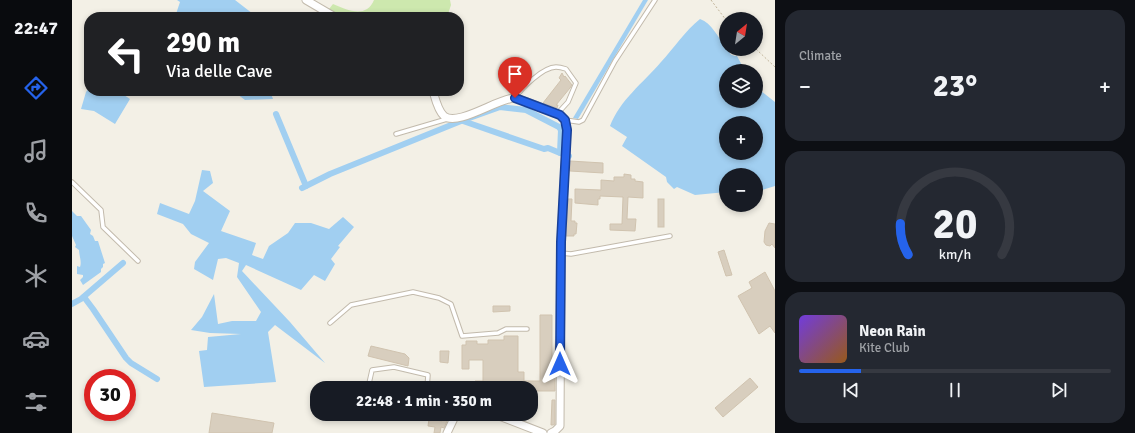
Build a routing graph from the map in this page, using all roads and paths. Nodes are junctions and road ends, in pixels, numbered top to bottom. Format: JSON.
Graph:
{"nodes":[{"id":1,"x":306,"y":0,"type":"edge"},
{"id":2,"x":654,"y":0,"type":"edge"},
{"id":3,"x":711,"y":0,"type":"edge"},
{"id":4,"x":326,"y":12,"type":"edge"},
{"id":5,"x":720,"y":12,"type":"edge"},
{"id":6,"x":763,"y":56,"type":"edge"},
{"id":7,"x":775,"y":67,"type":"edge"},
{"id":8,"x":434,"y":96,"type":"edge"},
{"id":9,"x":515,"y":98,"type":"junction"},
{"id":10,"x":557,"y":114,"type":"junction"},
{"id":11,"x":448,"y":118,"type":"junction"},
{"id":12,"x":565,"y":120,"type":"junction"},
{"id":13,"x":396,"y":134,"type":"dead end"},
{"id":14,"x":72,"y":182,"type":"edge"},
{"id":15,"x":670,"y":236,"type":"dead end"},
{"id":16,"x":560,"y":253,"type":"junction"},
{"id":17,"x":138,"y":261,"type":"dead end"},
{"id":18,"x":330,"y":323,"type":"dead end"},
{"id":19,"x":527,"y":329,"type":"dead end"},
{"id":20,"x":370,"y":381,"type":"edge"},
{"id":21,"x":428,"y":381,"type":"edge"},
{"id":22,"x":453,"y":421,"type":"edge"},
{"id":23,"x":512,"y":421,"type":"edge"},
{"id":24,"x":447,"y":433,"type":"edge"},
{"id":25,"x":543,"y":433,"type":"edge"},
{"id":26,"x":551,"y":433,"type":"edge"}],
"edges":[{"from":1,"to":4,"type":"street"},
{"from":2,"to":12,"type":"lane"},
{"from":3,"to":5,"type":"path"},
{"from":6,"to":7,"type":"path"},
{"from":8,"to":11,"type":"street"},
{"from":9,"to":10,"type":"street"},
{"from":9,"to":10,"type":"lane"},
{"from":9,"to":11,"type":"street"},
{"from":10,"to":12,"type":"street"},
{"from":11,"to":13,"type":"lane"},
{"from":12,"to":16,"type":"street"},
{"from":14,"to":17,"type":"lane"},
{"from":15,"to":16,"type":"lane"},
{"from":16,"to":26,"type":"street"},
{"from":18,"to":19,"type":"lane"},
{"from":20,"to":21,"type":"lane"},
{"from":22,"to":24,"type":"street"},
{"from":23,"to":25,"type":"street"}]}
